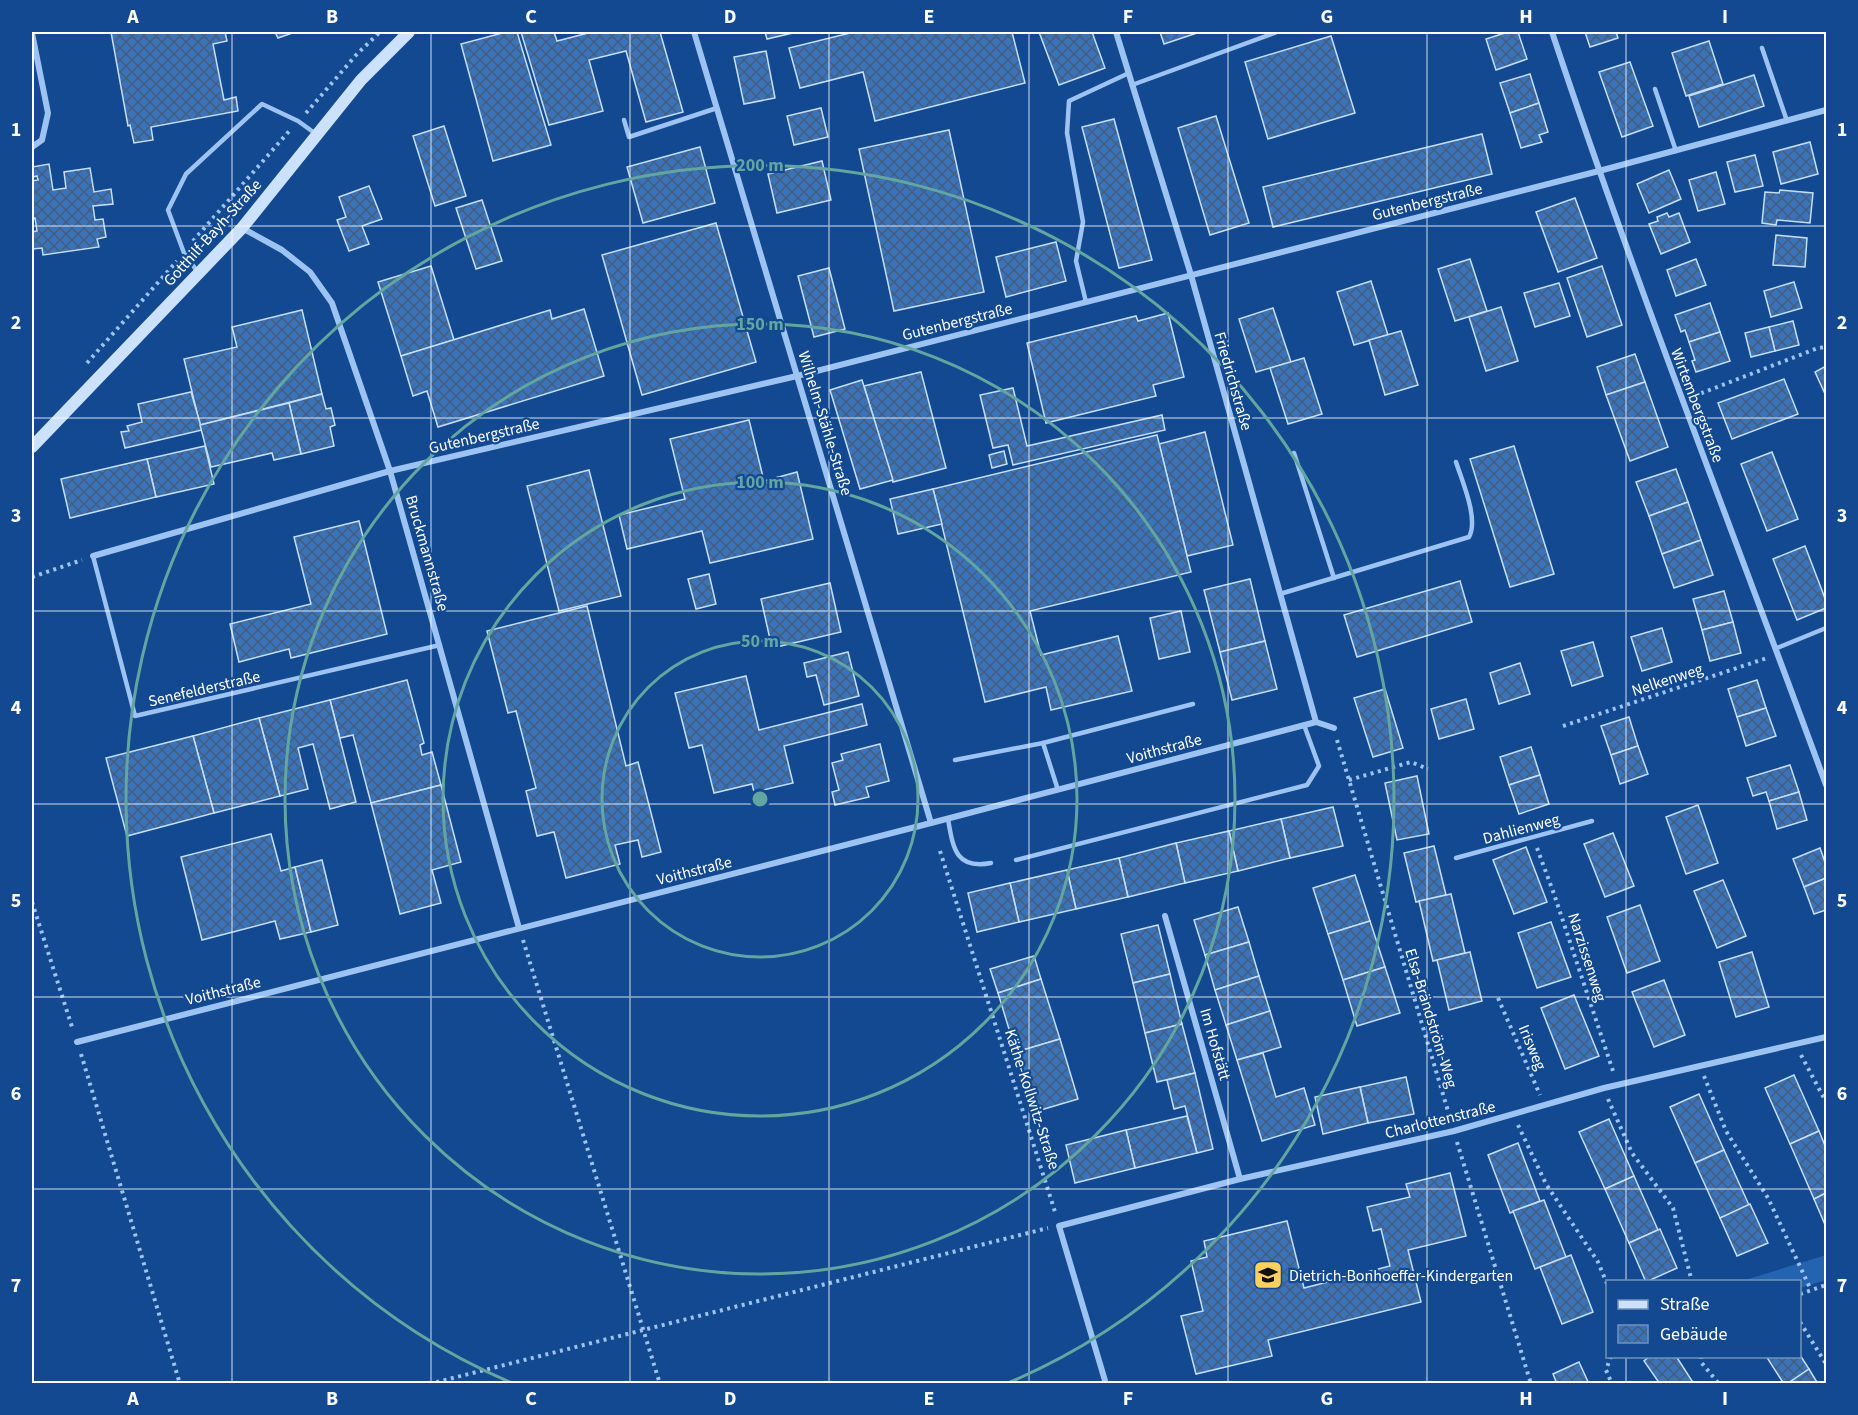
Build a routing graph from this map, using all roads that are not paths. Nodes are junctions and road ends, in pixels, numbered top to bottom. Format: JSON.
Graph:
{"nodes":[{"id":1,"x":409,"y":32,"type":"edge"},
{"id":2,"x":694,"y":32,"type":"edge"},
{"id":3,"x":1116,"y":32,"type":"edge"},
{"id":4,"x":1277,"y":32,"type":"edge"},
{"id":5,"x":1552,"y":32,"type":"edge"},
{"id":6,"x":32,"y":33,"type":"edge"},
{"id":7,"x":1762,"y":48,"type":"dead end"},
{"id":8,"x":1129,"y":74,"type":"junction"},
{"id":9,"x":1132,"y":85,"type":"junction"},
{"id":10,"x":1655,"y":89,"type":"dead end"},
{"id":11,"x":717,"y":108,"type":"junction"},
{"id":12,"x":1827,"y":110,"type":"edge"},
{"id":13,"x":624,"y":120,"type":"dead end"},
{"id":14,"x":1787,"y":121,"type":"junction"},
{"id":15,"x":317,"y":134,"type":"junction"},
{"id":16,"x":32,"y":147,"type":"edge"},
{"id":17,"x":1676,"y":151,"type":"junction"},
{"id":18,"x":1599,"y":171,"type":"junction"},
{"id":19,"x":242,"y":228,"type":"junction"},
{"id":20,"x":198,"y":273,"type":"junction"},
{"id":21,"x":1191,"y":275,"type":"junction"},
{"id":22,"x":1086,"y":302,"type":"junction"},
{"id":23,"x":797,"y":375,"type":"junction"},
{"id":24,"x":32,"y":447,"type":"edge"},
{"id":25,"x":1294,"y":453,"type":"dead end"},
{"id":26,"x":1456,"y":462,"type":"dead end"},
{"id":27,"x":390,"y":471,"type":"junction"},
{"id":28,"x":93,"y":556,"type":"joint"},
{"id":29,"x":1334,"y":578,"type":"junction"},
{"id":30,"x":1280,"y":594,"type":"junction"},
{"id":31,"x":1827,"y":628,"type":"edge"},
{"id":32,"x":440,"y":645,"type":"junction"},
{"id":33,"x":1777,"y":651,"type":"junction"},
{"id":34,"x":1193,"y":704,"type":"dead end"},
{"id":35,"x":1316,"y":722,"type":"junction"},
{"id":36,"x":1304,"y":725,"type":"junction"},
{"id":37,"x":1334,"y":728,"type":"road end"},
{"id":38,"x":1043,"y":743,"type":"junction"},
{"id":39,"x":955,"y":760,"type":"dead end"},
{"id":40,"x":1827,"y":785,"type":"edge"},
{"id":41,"x":1058,"y":790,"type":"junction"},
{"id":42,"x":948,"y":819,"type":"junction"},
{"id":43,"x":1592,"y":821,"type":"dead end"},
{"id":44,"x":931,"y":823,"type":"junction"},
{"id":45,"x":1456,"y":858,"type":"dead end"},
{"id":46,"x":1016,"y":860,"type":"dead end"},
{"id":47,"x":991,"y":863,"type":"dead end"},
{"id":48,"x":1165,"y":916,"type":"dead end"},
{"id":49,"x":519,"y":928,"type":"junction"},
{"id":50,"x":1827,"y":1036,"type":"edge"},
{"id":51,"x":77,"y":1042,"type":"road end"},
{"id":52,"x":1240,"y":1179,"type":"junction"},
{"id":53,"x":1106,"y":1383,"type":"edge"}],
"edges":[{"from":1,"to":15,"type":"street","name":"Gotthilf-Bayh-Straße"},
{"from":2,"to":11,"type":"street","name":"Wilhelm-Stähle-Straße"},
{"from":3,"to":8,"type":"street","name":"Friedrichstraße"},
{"from":4,"to":9,"type":"lane"},
{"from":5,"to":18,"type":"street","name":"Wirtembergstraße"},
{"from":6,"to":16,"type":"street"},
{"from":7,"to":14,"type":"lane"},
{"from":8,"to":9,"type":"street","name":"Friedrichstraße"},
{"from":8,"to":22,"type":"lane"},
{"from":9,"to":21,"type":"street","name":"Friedrichstraße"},
{"from":10,"to":17,"type":"lane"},
{"from":11,"to":13,"type":"lane"},
{"from":11,"to":23,"type":"street","name":"Wilhelm-Stähle-Straße"},
{"from":12,"to":14,"type":"street","name":"Gutenbergstraße"},
{"from":14,"to":17,"type":"street","name":"Gutenbergstraße"},
{"from":15,"to":19,"type":"street","name":"Gotthilf-Bayh-Straße"},
{"from":15,"to":20,"type":"lane"},
{"from":17,"to":18,"type":"street","name":"Gutenbergstraße"},
{"from":18,"to":21,"type":"street","name":"Gutenbergstraße"},
{"from":18,"to":33,"type":"street","name":"Wirtembergstraße"},
{"from":19,"to":20,"type":"street","name":"Gotthilf-Bayh-Straße"},
{"from":19,"to":27,"type":"street","name":"Bruckmannstraße"},
{"from":20,"to":24,"type":"street","name":"Gotthilf-Bayh-Straße"},
{"from":21,"to":22,"type":"street","name":"Gutenbergstraße"},
{"from":21,"to":30,"type":"street","name":"Friedrichstraße"},
{"from":22,"to":23,"type":"street","name":"Gutenbergstraße"},
{"from":23,"to":27,"type":"street","name":"Gutenbergstraße"},
{"from":23,"to":44,"type":"street","name":"Wilhelm-Stähle-Straße"},
{"from":25,"to":29,"type":"lane"},
{"from":26,"to":29,"type":"lane"},
{"from":27,"to":28,"type":"street","name":"Gutenbergstraße"},
{"from":27,"to":32,"type":"street","name":"Bruckmannstraße"},
{"from":28,"to":32,"type":"lane","name":"Senefelderstraße"},
{"from":29,"to":30,"type":"lane"},
{"from":30,"to":35,"type":"street","name":"Friedrichstraße"},
{"from":31,"to":33,"type":"lane"},
{"from":32,"to":49,"type":"street","name":"Bruckmannstraße"},
{"from":33,"to":40,"type":"street","name":"Wirtembergstraße"},
{"from":34,"to":38,"type":"lane"},
{"from":35,"to":36,"type":"street","name":"Voithstraße"},
{"from":35,"to":37,"type":"street"},
{"from":36,"to":41,"type":"street","name":"Voithstraße"},
{"from":36,"to":46,"type":"lane"},
{"from":38,"to":39,"type":"lane"},
{"from":38,"to":41,"type":"lane"},
{"from":41,"to":42,"type":"street","name":"Voithstraße"},
{"from":42,"to":44,"type":"street","name":"Voithstraße"},
{"from":42,"to":47,"type":"lane"},
{"from":43,"to":45,"type":"lane","name":"Dahlienweg"},
{"from":44,"to":49,"type":"street","name":"Voithstraße"},
{"from":48,"to":52,"type":"street","name":"Im Hofstätt"},
{"from":49,"to":51,"type":"street","name":"Voithstraße"},
{"from":50,"to":52,"type":"street","name":"Charlottenstraße"},
{"from":52,"to":53,"type":"street","name":"Charlottenstraße"}]}
